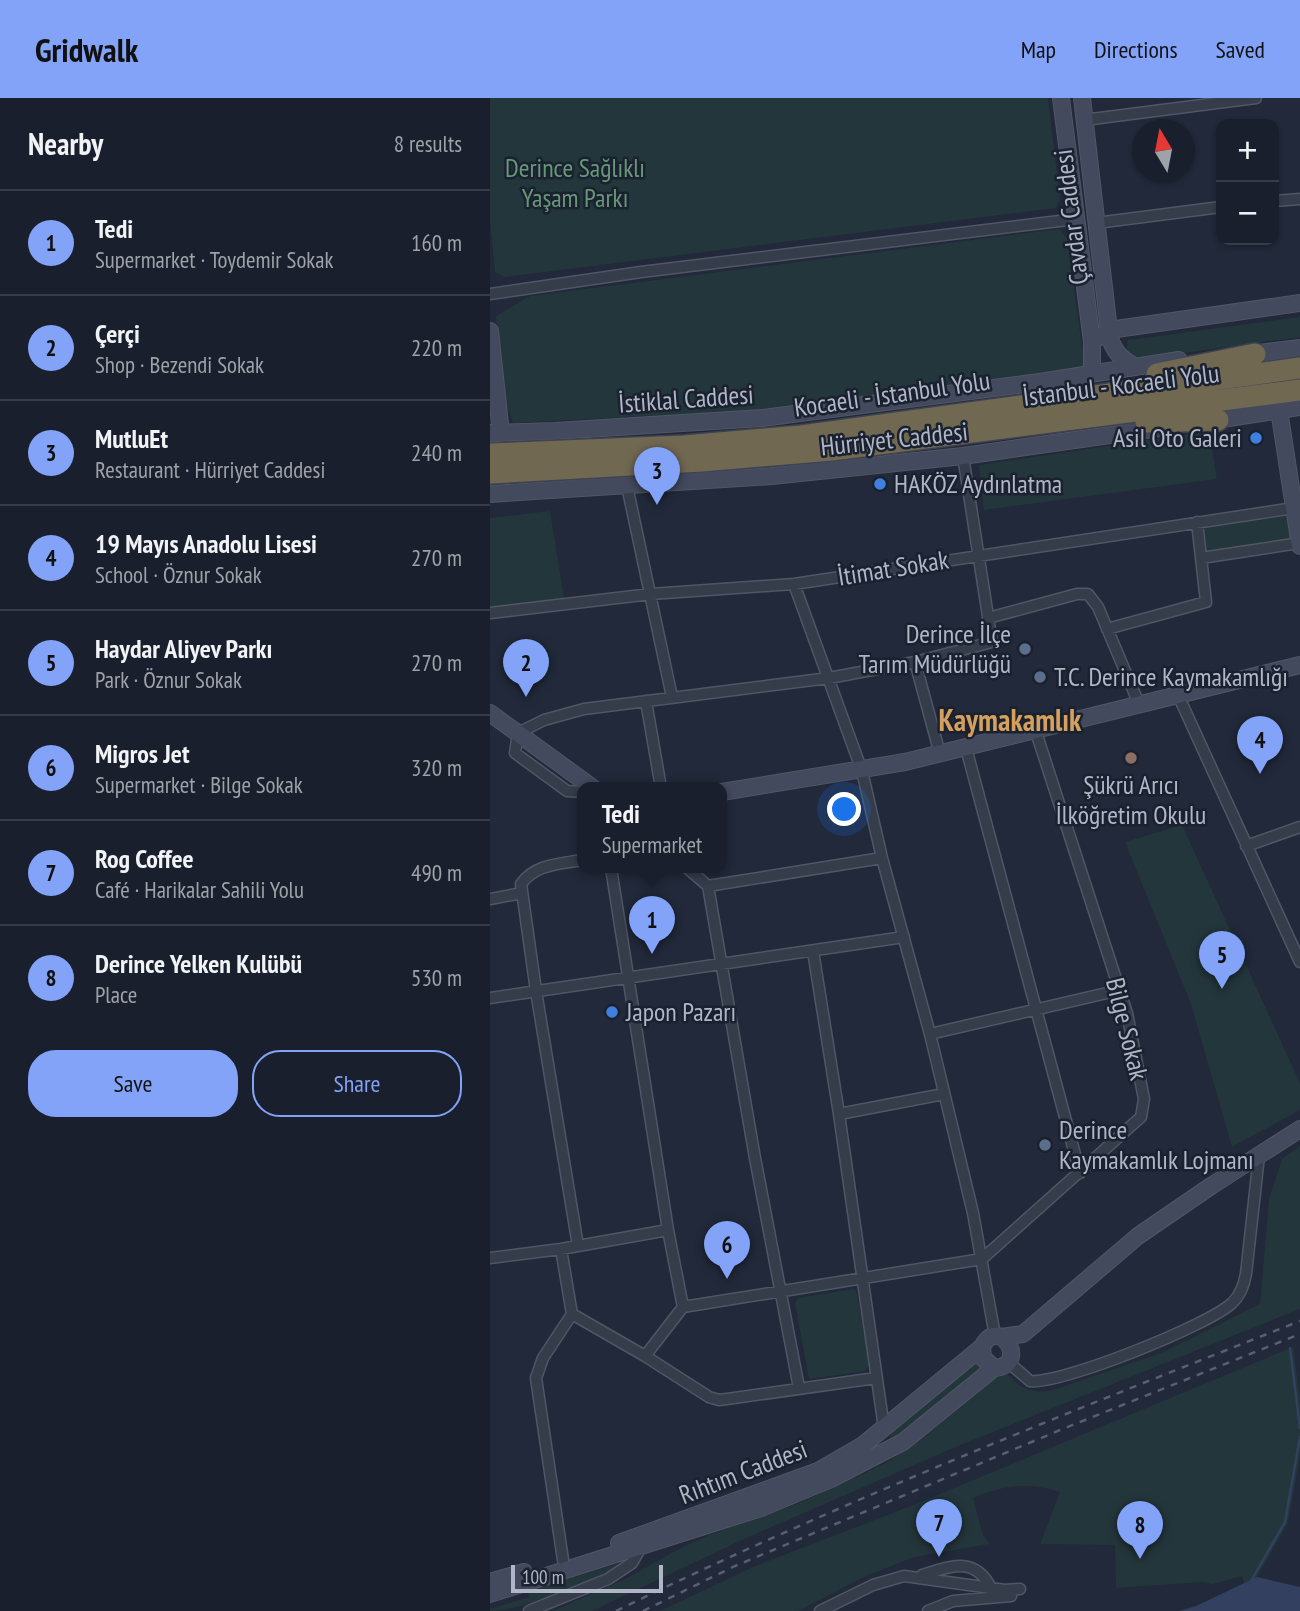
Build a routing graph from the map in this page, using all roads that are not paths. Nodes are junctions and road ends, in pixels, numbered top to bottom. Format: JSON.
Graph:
{"nodes":[{"id":1,"x":1061,"y":98,"type":"edge"},
{"id":2,"x":1082,"y":98,"type":"edge"},
{"id":3,"x":1256,"y":98,"type":"edge"},
{"id":4,"x":1084,"y":120,"type":"junction"},
{"id":5,"x":1300,"y":199,"type":"edge"},
{"id":6,"x":1279,"y":201,"type":"edge"},
{"id":7,"x":1216,"y":208,"type":"edge"},
{"id":8,"x":1076,"y":219,"type":"junction"},
{"id":9,"x":1096,"y":223,"type":"junction"},
{"id":10,"x":490,"y":294,"type":"edge"},
{"id":11,"x":1087,"y":302,"type":"junction"},
{"id":12,"x":1300,"y":303,"type":"edge"},
{"id":13,"x":490,"y":331,"type":"edge"},
{"id":14,"x":1109,"y":335,"type":"junction"},
{"id":15,"x":1300,"y":348,"type":"edge"},
{"id":16,"x":1093,"y":351,"type":"junction"},
{"id":17,"x":1255,"y":354,"type":"junction"},
{"id":18,"x":1134,"y":366,"type":"junction"},
{"id":19,"x":1300,"y":368,"type":"edge"},
{"id":20,"x":1092,"y":374,"type":"junction"},
{"id":21,"x":1300,"y":390,"type":"edge"},
{"id":22,"x":1004,"y":407,"type":"junction"},
{"id":23,"x":1300,"y":407,"type":"edge"},
{"id":24,"x":1279,"y":410,"type":"junction"},
{"id":25,"x":1217,"y":419,"type":"junction"},
{"id":26,"x":1050,"y":423,"type":"junction"},
{"id":27,"x":495,"y":433,"type":"edge"},
{"id":28,"x":490,"y":454,"type":"edge"},
{"id":29,"x":963,"y":456,"type":"junction"},
{"id":30,"x":627,"y":486,"type":"junction"},
{"id":31,"x":491,"y":490,"type":"edge"},
{"id":32,"x":1294,"y":508,"type":"junction"},
{"id":33,"x":1197,"y":522,"type":"junction"},
{"id":34,"x":1300,"y":544,"type":"edge"},
{"id":35,"x":977,"y":556,"type":"junction"},
{"id":36,"x":1201,"y":558,"type":"junction"},
{"id":37,"x":794,"y":584,"type":"junction"},
{"id":38,"x":651,"y":594,"type":"junction"},
{"id":39,"x":490,"y":613,"type":"edge"},
{"id":40,"x":988,"y":618,"type":"junction"},
{"id":41,"x":1107,"y":629,"type":"junction"},
{"id":42,"x":915,"y":662,"type":"junction"},
{"id":43,"x":1300,"y":665,"type":"edge"},
{"id":44,"x":829,"y":678,"type":"junction"},
{"id":45,"x":1178,"y":695,"type":"junction"},
{"id":46,"x":672,"y":697,"type":"junction"},
{"id":47,"x":646,"y":701,"type":"junction"},
{"id":48,"x":1139,"y":704,"type":"junction"},
{"id":49,"x":492,"y":718,"type":"edge"},
{"id":50,"x":1035,"y":729,"type":"junction"},
{"id":51,"x":518,"y":733,"type":"junction"},
{"id":52,"x":966,"y":748,"type":"junction"},
{"id":53,"x":940,"y":754,"type":"junction"},
{"id":54,"x":862,"y":771,"type":"junction"},
{"id":55,"x":585,"y":782,"type":"edge"},
{"id":56,"x":661,"y":782,"type":"edge"},
{"id":57,"x":727,"y":791,"type":"edge"},
{"id":58,"x":577,"y":792,"type":"edge"},
{"id":59,"x":1300,"y":827,"type":"edge"},
{"id":60,"x":1246,"y":846,"type":"junction"},
{"id":61,"x":882,"y":858,"type":"junction"},
{"id":62,"x":577,"y":861,"type":"edge"},
{"id":63,"x":612,"y":873,"type":"edge"},
{"id":64,"x":693,"y":873,"type":"edge"},
{"id":65,"x":708,"y":886,"type":"junction"},
{"id":66,"x":522,"y":894,"type":"junction"},
{"id":67,"x":490,"y":899,"type":"edge"},
{"id":68,"x":1300,"y":928,"type":"edge"},
{"id":69,"x":1287,"y":932,"type":"junction"},
{"id":70,"x":904,"y":937,"type":"junction"},
{"id":71,"x":813,"y":951,"type":"junction"},
{"id":72,"x":1300,"y":962,"type":"edge"},
{"id":73,"x":721,"y":965,"type":"junction"},
{"id":74,"x":629,"y":978,"type":"junction"},
{"id":75,"x":1120,"y":990,"type":"junction"},
{"id":76,"x":536,"y":991,"type":"junction"},
{"id":77,"x":490,"y":998,"type":"edge"},
{"id":78,"x":1037,"y":1010,"type":"junction"},
{"id":79,"x":930,"y":1034,"type":"junction"},
{"id":80,"x":944,"y":1094,"type":"junction"},
{"id":81,"x":839,"y":1114,"type":"junction"},
{"id":82,"x":1300,"y":1129,"type":"edge"},
{"id":83,"x":1300,"y":1138,"type":"edge"},
{"id":84,"x":1258,"y":1161,"type":"junction"},
{"id":85,"x":1080,"y":1173,"type":"junction"},
{"id":86,"x":668,"y":1230,"type":"junction"},
{"id":87,"x":578,"y":1246,"type":"junction"},
{"id":88,"x":561,"y":1249,"type":"junction"},
{"id":89,"x":490,"y":1258,"type":"edge"},
{"id":90,"x":982,"y":1259,"type":"junction"},
{"id":91,"x":863,"y":1278,"type":"junction"},
{"id":92,"x":782,"y":1293,"type":"junction"},
{"id":93,"x":683,"y":1307,"type":"junction"},
{"id":94,"x":572,"y":1314,"type":"junction"},
{"id":95,"x":999,"y":1337,"type":"junction"},
{"id":96,"x":982,"y":1347,"type":"junction"},
{"id":97,"x":645,"y":1356,"type":"junction"},
{"id":98,"x":1004,"y":1361,"type":"junction"},
{"id":99,"x":876,"y":1378,"type":"junction"},
{"id":100,"x":799,"y":1388,"type":"junction"},
{"id":101,"x":884,"y":1428,"type":"junction"},
{"id":102,"x":894,"y":1447,"type":"junction"},
{"id":103,"x":639,"y":1542,"type":"junction"},
{"id":104,"x":563,"y":1565,"type":"junction"},
{"id":105,"x":918,"y":1577,"type":"junction"},
{"id":106,"x":490,"y":1582,"type":"edge"},
{"id":107,"x":991,"y":1588,"type":"junction"},
{"id":108,"x":490,"y":1594,"type":"edge"},
{"id":109,"x":529,"y":1611,"type":"edge"},
{"id":110,"x":820,"y":1611,"type":"edge"},
{"id":111,"x":836,"y":1611,"type":"edge"},
{"id":112,"x":928,"y":1611,"type":"edge"}],
"edges":[{"from":1,"to":8,"type":"main road","name":"Çavdar Caddesi"},
{"from":2,"to":4,"type":"main road","name":"Çavdar Caddesi"},
{"from":3,"to":4,"type":"street"},
{"from":4,"to":9,"type":"main road","name":"Çavdar Caddesi"},
{"from":5,"to":6,"type":"street"},
{"from":7,"to":9,"type":"street"},
{"from":8,"to":10,"type":"street"},
{"from":8,"to":11,"type":"main road","name":"Çavdar Caddesi"},
{"from":9,"to":14,"type":"main road","name":"Çavdar Caddesi"},
{"from":11,"to":14,"type":"main road","name":"Çavdar Caddesi"},
{"from":11,"to":16,"type":"main road","name":"Çavdar Caddesi"},
{"from":12,"to":14,"type":"main road"},
{"from":13,"to":27,"type":"main road"},
{"from":14,"to":16,"type":"main road"},
{"from":14,"to":18,"type":"main road","name":"Çavdar Caddesi"},
{"from":14,"to":20,"type":"main road"},
{"from":15,"to":17,"type":"main road","name":"İstiklal Caddesi"},
{"from":16,"to":20,"type":"main road","name":"Çavdar Caddesi"},
{"from":17,"to":18,"type":"main road","name":"İstiklal Caddesi"},
{"from":17,"to":22,"type":"highway"},
{"from":18,"to":20,"type":"main road","name":"İstiklal Caddesi"},
{"from":19,"to":22,"type":"highway","name":"Kocaeli - İstanbul Yolu"},
{"from":20,"to":27,"type":"main road","name":"İstiklal Caddesi"},
{"from":21,"to":26,"type":"highway","name":"İstanbul - Kocaeli Yolu"},
{"from":22,"to":28,"type":"highway","name":"Kocaeli - İstanbul Yolu"},
{"from":23,"to":24,"type":"main road","name":"Hürriyet Caddesi"},
{"from":24,"to":25,"type":"main road","name":"Hürriyet Caddesi"},
{"from":24,"to":32,"type":"main road"},
{"from":25,"to":26,"type":"highway"},
{"from":25,"to":29,"type":"main road","name":"Hürriyet Caddesi"},
{"from":26,"to":31,"type":"highway","name":"İstanbul - Kocaeli Yolu"},
{"from":29,"to":30,"type":"main road","name":"Hürriyet Caddesi"},
{"from":29,"to":35,"type":"street"},
{"from":30,"to":31,"type":"main road","name":"Hürriyet Caddesi"},
{"from":30,"to":38,"type":"street"},
{"from":32,"to":33,"type":"street","name":"İtimat Sokak"},
{"from":32,"to":34,"type":"main road"},
{"from":33,"to":35,"type":"street","name":"İtimat Sokak"},
{"from":33,"to":36,"type":"street"},
{"from":34,"to":36,"type":"street"},
{"from":35,"to":37,"type":"street","name":"İtimat Sokak"},
{"from":35,"to":40,"type":"street"},
{"from":36,"to":41,"type":"street"},
{"from":37,"to":38,"type":"street","name":"İtimat Sokak"},
{"from":37,"to":44,"type":"street"},
{"from":38,"to":39,"type":"street","name":"İtimat Sokak"},
{"from":38,"to":46,"type":"street"},
{"from":40,"to":41,"type":"street"},
{"from":40,"to":42,"type":"street"},
{"from":41,"to":48,"type":"street"},
{"from":42,"to":44,"type":"street"},
{"from":42,"to":53,"type":"street"},
{"from":43,"to":45,"type":"main road"},
{"from":44,"to":46,"type":"street"},
{"from":44,"to":54,"type":"street"},
{"from":45,"to":48,"type":"main road"},
{"from":45,"to":60,"type":"street"},
{"from":46,"to":47,"type":"street"},
{"from":47,"to":51,"type":"street"},
{"from":47,"to":56,"type":"street"},
{"from":48,"to":50,"type":"main road"},
{"from":49,"to":51,"type":"main road"},
{"from":50,"to":52,"type":"main road"},
{"from":50,"to":75,"type":"street","name":"Bilge Sokak"},
{"from":51,"to":55,"type":"main road"},
{"from":51,"to":58,"type":"street"},
{"from":52,"to":53,"type":"main road"},
{"from":52,"to":78,"type":"street"},
{"from":53,"to":54,"type":"main road"},
{"from":54,"to":57,"type":"main road"},
{"from":54,"to":61,"type":"street"},
{"from":59,"to":60,"type":"street"},
{"from":60,"to":69,"type":"street"},
{"from":61,"to":65,"type":"street"},
{"from":61,"to":70,"type":"street"},
{"from":62,"to":66,"type":"street"},
{"from":63,"to":74,"type":"street"},
{"from":64,"to":65,"type":"street"},
{"from":65,"to":73,"type":"street"},
{"from":66,"to":67,"type":"street"},
{"from":66,"to":76,"type":"street"},
{"from":68,"to":69,"type":"street"},
{"from":69,"to":72,"type":"street"},
{"from":70,"to":71,"type":"street"},
{"from":70,"to":79,"type":"street"},
{"from":71,"to":73,"type":"street"},
{"from":71,"to":81,"type":"street"},
{"from":73,"to":74,"type":"street"},
{"from":73,"to":92,"type":"street"},
{"from":74,"to":76,"type":"street"},
{"from":74,"to":86,"type":"street"},
{"from":75,"to":78,"type":"street"},
{"from":75,"to":85,"type":"street","name":"Bilge Sokak"},
{"from":76,"to":77,"type":"street"},
{"from":76,"to":87,"type":"street"},
{"from":78,"to":79,"type":"street"},
{"from":78,"to":85,"type":"street"},
{"from":79,"to":80,"type":"street"},
{"from":80,"to":81,"type":"street"},
{"from":80,"to":90,"type":"street"},
{"from":81,"to":91,"type":"street"},
{"from":82,"to":84,"type":"main road","name":"Rıhtım Caddesi"},
{"from":83,"to":84,"type":"main road","name":"Rıhtım Caddesi"},
{"from":84,"to":95,"type":"main road","name":"Rıhtım Caddesi"},
{"from":84,"to":98,"type":"main road","name":"Rıhtım Caddesi"},
{"from":84,"to":98,"type":"street"},
{"from":85,"to":90,"type":"street","name":"Bilge Sokak"},
{"from":86,"to":87,"type":"street"},
{"from":86,"to":93,"type":"street"},
{"from":87,"to":88,"type":"street"},
{"from":88,"to":89,"type":"street"},
{"from":88,"to":94,"type":"street"},
{"from":90,"to":91,"type":"street"},
{"from":90,"to":95,"type":"street"},
{"from":91,"to":92,"type":"street"},
{"from":91,"to":99,"type":"street"},
{"from":92,"to":93,"type":"street"},
{"from":92,"to":100,"type":"street"},
{"from":93,"to":97,"type":"street"},
{"from":94,"to":97,"type":"street"},
{"from":94,"to":104,"type":"street"},
{"from":95,"to":96,"type":"main road","name":"Rıhtım Caddesi"},
{"from":95,"to":98,"type":"main road"},
{"from":96,"to":98,"type":"main road"},
{"from":96,"to":101,"type":"main road","name":"Rıhtım Caddesi"},
{"from":97,"to":100,"type":"street"},
{"from":98,"to":102,"type":"main road","name":"Rıhtım Caddesi"},
{"from":99,"to":100,"type":"street"},
{"from":99,"to":101,"type":"street"},
{"from":101,"to":102,"type":"main road"},
{"from":101,"to":103,"type":"main road","name":"Rıhtım Caddesi"},
{"from":102,"to":103,"type":"main road","name":"Rıhtım Caddesi"},
{"from":103,"to":104,"type":"main road","name":"Rıhtım Caddesi"},
{"from":103,"to":109,"type":"street","name":"Rıhtım Caddesi"},
{"from":104,"to":106,"type":"main road","name":"Rıhtım Caddesi"},
{"from":104,"to":108,"type":"main road","name":"Rıhtım Caddesi"},
{"from":105,"to":107,"type":"street"},
{"from":105,"to":107,"type":"street"},
{"from":105,"to":110,"type":"street"},
{"from":105,"to":111,"type":"street"},
{"from":107,"to":112,"type":"street"}]}
